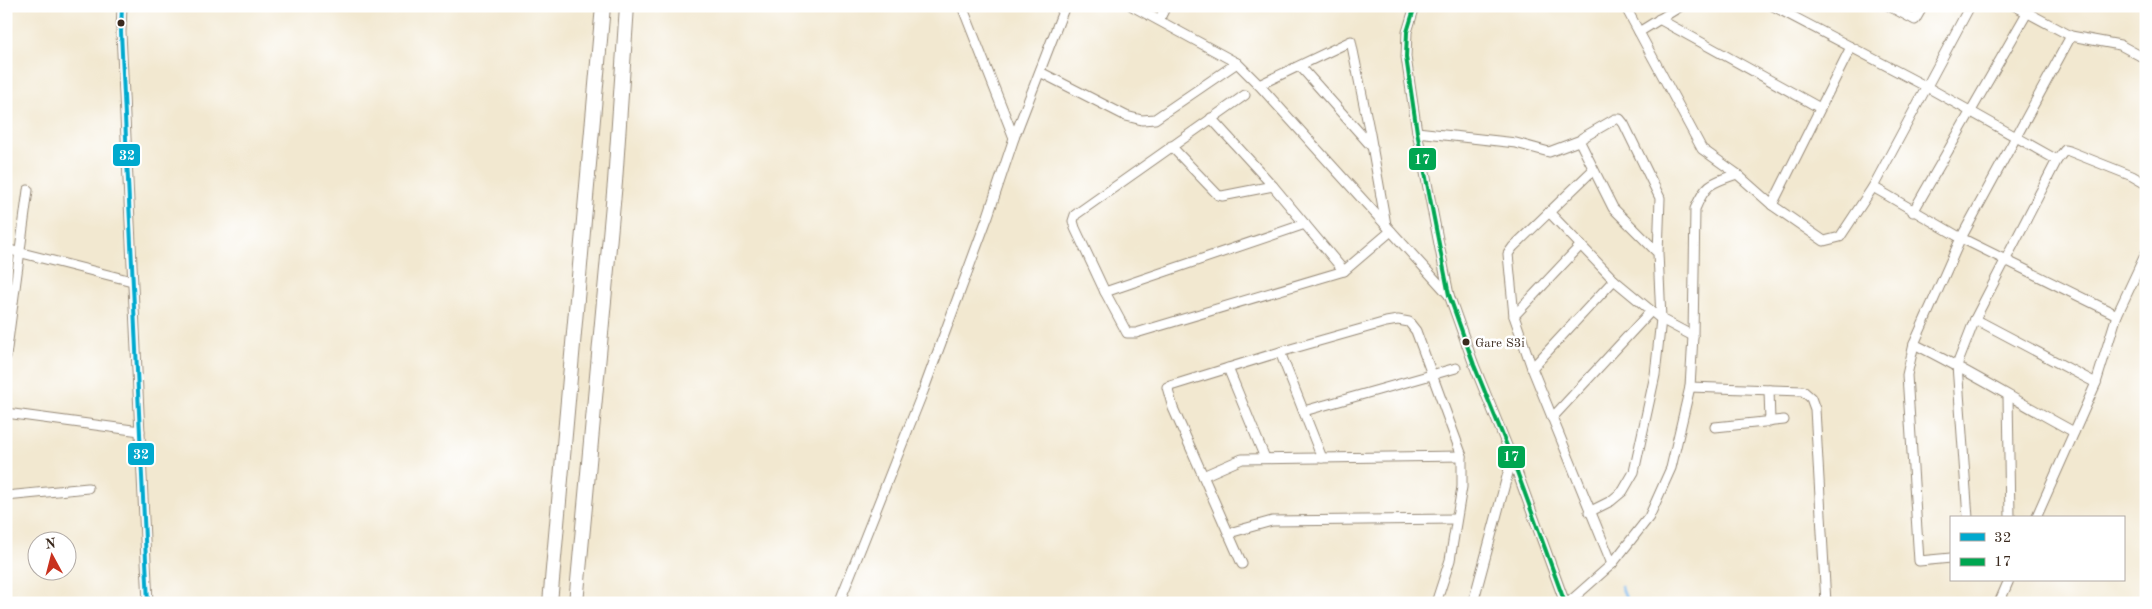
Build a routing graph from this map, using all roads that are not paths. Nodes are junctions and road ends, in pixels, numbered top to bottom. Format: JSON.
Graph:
{"nodes":[{"id":1,"x":122,"y":6,"type":"edge"},
{"id":2,"x":603,"y":6,"type":"edge"},
{"id":3,"x":627,"y":6,"type":"edge"},
{"id":4,"x":962,"y":6,"type":"edge"},
{"id":5,"x":1065,"y":6,"type":"edge"},
{"id":6,"x":1132,"y":6,"type":"edge"},
{"id":7,"x":1166,"y":6,"type":"edge"},
{"id":8,"x":1415,"y":6,"type":"edge"},
{"id":9,"x":1625,"y":6,"type":"edge"},
{"id":10,"x":1681,"y":6,"type":"edge"},
{"id":11,"x":1772,"y":6,"type":"edge"},
{"id":12,"x":1889,"y":6,"type":"edge"},
{"id":13,"x":1923,"y":6,"type":"edge"},
{"id":14,"x":1970,"y":6,"type":"edge"},
{"id":15,"x":2014,"y":6,"type":"edge"},
{"id":16,"x":2030,"y":10,"type":"edge"},
{"id":17,"x":1659,"y":19,"type":"junction"},
{"id":18,"x":1159,"y":20,"type":"junction"},
{"id":19,"x":1639,"y":32,"type":"junction"},
{"id":20,"x":2071,"y":36,"type":"junction"},
{"id":21,"x":1851,"y":47,"type":"junction"},
{"id":22,"x":2146,"y":59,"type":"edge"},
{"id":23,"x":1237,"y":63,"type":"junction"},
{"id":24,"x":1300,"y":66,"type":"junction"},
{"id":25,"x":1040,"y":72,"type":"junction"},
{"id":26,"x":1259,"y":85,"type":"junction"},
{"id":27,"x":1927,"y":87,"type":"junction"},
{"id":28,"x":1245,"y":94,"type":"dead end"},
{"id":29,"x":1820,"y":108,"type":"junction"},
{"id":30,"x":1971,"y":112,"type":"junction"},
{"id":31,"x":1211,"y":118,"type":"junction"},
{"id":32,"x":1417,"y":132,"type":"junction"},
{"id":33,"x":1014,"y":138,"type":"junction"},
{"id":34,"x":2016,"y":138,"type":"junction"},
{"id":35,"x":1581,"y":140,"type":"junction"},
{"id":36,"x":1171,"y":146,"type":"junction"},
{"id":37,"x":1373,"y":148,"type":"junction"},
{"id":38,"x":2057,"y":160,"type":"junction"},
{"id":39,"x":1593,"y":170,"type":"junction"},
{"id":40,"x":1737,"y":174,"type":"junction"},
{"id":41,"x":2146,"y":184,"type":"edge"},
{"id":42,"x":1273,"y":186,"type":"junction"},
{"id":43,"x":1873,"y":187,"type":"junction"},
{"id":44,"x":28,"y":190,"type":"dead end"},
{"id":45,"x":1772,"y":204,"type":"junction"},
{"id":46,"x":1549,"y":212,"type":"junction"},
{"id":47,"x":1913,"y":212,"type":"junction"},
{"id":48,"x":1305,"y":224,"type":"junction"},
{"id":49,"x":1388,"y":228,"type":"junction"},
{"id":50,"x":1961,"y":238,"type":"junction"},
{"id":51,"x":1581,"y":246,"type":"junction"},
{"id":52,"x":6,"y":249,"type":"edge"},
{"id":53,"x":21,"y":253,"type":"junction"},
{"id":54,"x":1658,"y":253,"type":"junction"},
{"id":55,"x":2146,"y":253,"type":"edge"},
{"id":56,"x":2006,"y":260,"type":"junction"},
{"id":57,"x":1344,"y":271,"type":"junction"},
{"id":58,"x":1614,"y":280,"type":"junction"},
{"id":59,"x":132,"y":281,"type":"junction"},
{"id":60,"x":1105,"y":292,"type":"junction"},
{"id":61,"x":1449,"y":295,"type":"junction"},
{"id":62,"x":1651,"y":311,"type":"junction"},
{"id":63,"x":2117,"y":315,"type":"junction"},
{"id":64,"x":1514,"y":316,"type":"junction"},
{"id":65,"x":1975,"y":319,"type":"junction"},
{"id":66,"x":1661,"y":320,"type":"junction"},
{"id":67,"x":1694,"y":336,"type":"junction"},
{"id":68,"x":1914,"y":344,"type":"junction"},
{"id":69,"x":1280,"y":352,"type":"junction"},
{"id":70,"x":6,"y":356,"type":"edge"},
{"id":71,"x":1957,"y":365,"type":"junction"},
{"id":72,"x":1228,"y":368,"type":"junction"},
{"id":73,"x":1456,"y":368,"type":"dead end"},
{"id":74,"x":1532,"y":368,"type":"junction"},
{"id":75,"x":1433,"y":374,"type":"junction"},
{"id":76,"x":2096,"y":383,"type":"junction"},
{"id":77,"x":1690,"y":387,"type":"junction"},
{"id":78,"x":1769,"y":390,"type":"junction"},
{"id":79,"x":2008,"y":396,"type":"junction"},
{"id":80,"x":1304,"y":411,"type":"junction"},
{"id":81,"x":6,"y":413,"type":"edge"},
{"id":82,"x":1552,"y":418,"type":"junction"},
{"id":83,"x":1784,"y":420,"type":"dead end"},
{"id":84,"x":1770,"y":422,"type":"junction"},
{"id":85,"x":1715,"y":427,"type":"dead end"},
{"id":86,"x":140,"y":431,"type":"junction"},
{"id":87,"x":2074,"y":432,"type":"junction"},
{"id":88,"x":1462,"y":456,"type":"junction"},
{"id":89,"x":1265,"y":458,"type":"junction"},
{"id":90,"x":1322,"y":458,"type":"junction"},
{"id":91,"x":1512,"y":458,"type":"junction"},
{"id":92,"x":1202,"y":476,"type":"junction"},
{"id":93,"x":88,"y":488,"type":"dead end"},
{"id":94,"x":6,"y":496,"type":"edge"},
{"id":95,"x":1589,"y":512,"type":"junction"},
{"id":96,"x":1968,"y":516,"type":"edge"},
{"id":97,"x":2010,"y":516,"type":"edge"},
{"id":98,"x":2037,"y":516,"type":"edge"},
{"id":99,"x":1456,"y":519,"type":"junction"},
{"id":100,"x":1229,"y":533,"type":"junction"},
{"id":101,"x":1950,"y":558,"type":"edge"},
{"id":102,"x":1242,"y":564,"type":"dead end"},
{"id":103,"x":1612,"y":564,"type":"junction"},
{"id":104,"x":2008,"y":582,"type":"edge"},
{"id":105,"x":148,"y":603,"type":"edge"},
{"id":106,"x":550,"y":603,"type":"edge"},
{"id":107,"x":576,"y":603,"type":"edge"},
{"id":108,"x":839,"y":603,"type":"edge"},
{"id":109,"x":1436,"y":603,"type":"edge"},
{"id":110,"x":1473,"y":603,"type":"edge"},
{"id":111,"x":1567,"y":603,"type":"edge"},
{"id":112,"x":1826,"y":603,"type":"edge"},
{"id":113,"x":1999,"y":603,"type":"edge"}],
"edges":[{"from":1,"to":59,"type":"street"},
{"from":2,"to":106,"type":"highway"},
{"from":3,"to":107,"type":"highway"},
{"from":4,"to":33,"type":"street"},
{"from":5,"to":25,"type":"street"},
{"from":6,"to":18,"type":"street"},
{"from":7,"to":18,"type":"street"},
{"from":8,"to":32,"type":"street"},
{"from":9,"to":19,"type":"street"},
{"from":10,"to":17,"type":"street"},
{"from":11,"to":21,"type":"street"},
{"from":12,"to":13,"type":"street"},
{"from":14,"to":27,"type":"street"},
{"from":15,"to":16,"type":"street"},
{"from":16,"to":20,"type":"street"},
{"from":16,"to":30,"type":"street"},
{"from":17,"to":19,"type":"street"},
{"from":17,"to":29,"type":"street"},
{"from":18,"to":23,"type":"street"},
{"from":19,"to":40,"type":"street"},
{"from":20,"to":22,"type":"street"},
{"from":20,"to":34,"type":"street"},
{"from":21,"to":27,"type":"street"},
{"from":21,"to":29,"type":"street"},
{"from":23,"to":25,"type":"street"},
{"from":23,"to":26,"type":"street"},
{"from":24,"to":26,"type":"street"},
{"from":24,"to":37,"type":"street"},
{"from":24,"to":37,"type":"street"},
{"from":25,"to":33,"type":"street"},
{"from":26,"to":49,"type":"street"},
{"from":27,"to":30,"type":"street"},
{"from":27,"to":43,"type":"street"},
{"from":28,"to":31,"type":"street"},
{"from":29,"to":45,"type":"street"},
{"from":30,"to":34,"type":"street"},
{"from":30,"to":47,"type":"street"},
{"from":31,"to":36,"type":"street"},
{"from":31,"to":42,"type":"street"},
{"from":32,"to":35,"type":"street"},
{"from":32,"to":61,"type":"street"},
{"from":33,"to":108,"type":"street"},
{"from":34,"to":38,"type":"street"},
{"from":34,"to":50,"type":"street"},
{"from":35,"to":39,"type":"street"},
{"from":35,"to":54,"type":"street"},
{"from":36,"to":42,"type":"street"},
{"from":36,"to":60,"type":"street"},
{"from":37,"to":49,"type":"street"},
{"from":38,"to":41,"type":"street"},
{"from":38,"to":56,"type":"street"},
{"from":39,"to":46,"type":"street"},
{"from":39,"to":54,"type":"street"},
{"from":40,"to":45,"type":"street"},
{"from":40,"to":67,"type":"street"},
{"from":42,"to":48,"type":"street"},
{"from":43,"to":45,"type":"street"},
{"from":43,"to":47,"type":"street"},
{"from":44,"to":53,"type":"street"},
{"from":46,"to":51,"type":"street"},
{"from":46,"to":64,"type":"street"},
{"from":47,"to":50,"type":"street"},
{"from":48,"to":57,"type":"street"},
{"from":48,"to":60,"type":"street"},
{"from":49,"to":57,"type":"street"},
{"from":49,"to":61,"type":"street"},
{"from":50,"to":56,"type":"street"},
{"from":50,"to":68,"type":"street"},
{"from":51,"to":58,"type":"street"},
{"from":51,"to":64,"type":"street"},
{"from":52,"to":53,"type":"street"},
{"from":53,"to":59,"type":"street"},
{"from":53,"to":70,"type":"street"},
{"from":54,"to":66,"type":"street"},
{"from":55,"to":63,"type":"street"},
{"from":56,"to":63,"type":"street"},
{"from":56,"to":65,"type":"street"},
{"from":57,"to":60,"type":"street"},
{"from":58,"to":62,"type":"street"},
{"from":58,"to":74,"type":"street"},
{"from":59,"to":86,"type":"street"},
{"from":61,"to":91,"type":"street"},
{"from":62,"to":66,"type":"street"},
{"from":62,"to":82,"type":"street"},
{"from":63,"to":76,"type":"street"},
{"from":64,"to":74,"type":"street"},
{"from":65,"to":71,"type":"street"},
{"from":65,"to":76,"type":"street"},
{"from":66,"to":67,"type":"street"},
{"from":66,"to":95,"type":"street"},
{"from":67,"to":77,"type":"street"},
{"from":68,"to":71,"type":"street"},
{"from":68,"to":101,"type":"street"},
{"from":69,"to":72,"type":"street"},
{"from":69,"to":75,"type":"street"},
{"from":69,"to":80,"type":"street"},
{"from":71,"to":79,"type":"street"},
{"from":71,"to":96,"type":"street"},
{"from":72,"to":89,"type":"street"},
{"from":72,"to":92,"type":"street"},
{"from":73,"to":75,"type":"street"},
{"from":74,"to":82,"type":"street"},
{"from":75,"to":80,"type":"street"},
{"from":75,"to":88,"type":"street"},
{"from":76,"to":87,"type":"street"},
{"from":77,"to":78,"type":"street"},
{"from":77,"to":103,"type":"street"},
{"from":78,"to":84,"type":"street"},
{"from":78,"to":112,"type":"street"},
{"from":79,"to":87,"type":"street"},
{"from":79,"to":97,"type":"street"},
{"from":80,"to":90,"type":"street"},
{"from":81,"to":86,"type":"street"},
{"from":82,"to":95,"type":"street"},
{"from":83,"to":84,"type":"street"},
{"from":84,"to":85,"type":"street"},
{"from":86,"to":105,"type":"street"},
{"from":87,"to":98,"type":"street"},
{"from":88,"to":90,"type":"street"},
{"from":88,"to":99,"type":"street"},
{"from":89,"to":90,"type":"street"},
{"from":89,"to":92,"type":"street"},
{"from":91,"to":110,"type":"street"},
{"from":91,"to":111,"type":"street"},
{"from":92,"to":100,"type":"street"},
{"from":93,"to":94,"type":"street"},
{"from":95,"to":103,"type":"street"},
{"from":99,"to":100,"type":"street"},
{"from":99,"to":109,"type":"street"},
{"from":100,"to":102,"type":"street"},
{"from":103,"to":111,"type":"street"},
{"from":104,"to":113,"type":"street"}]}
